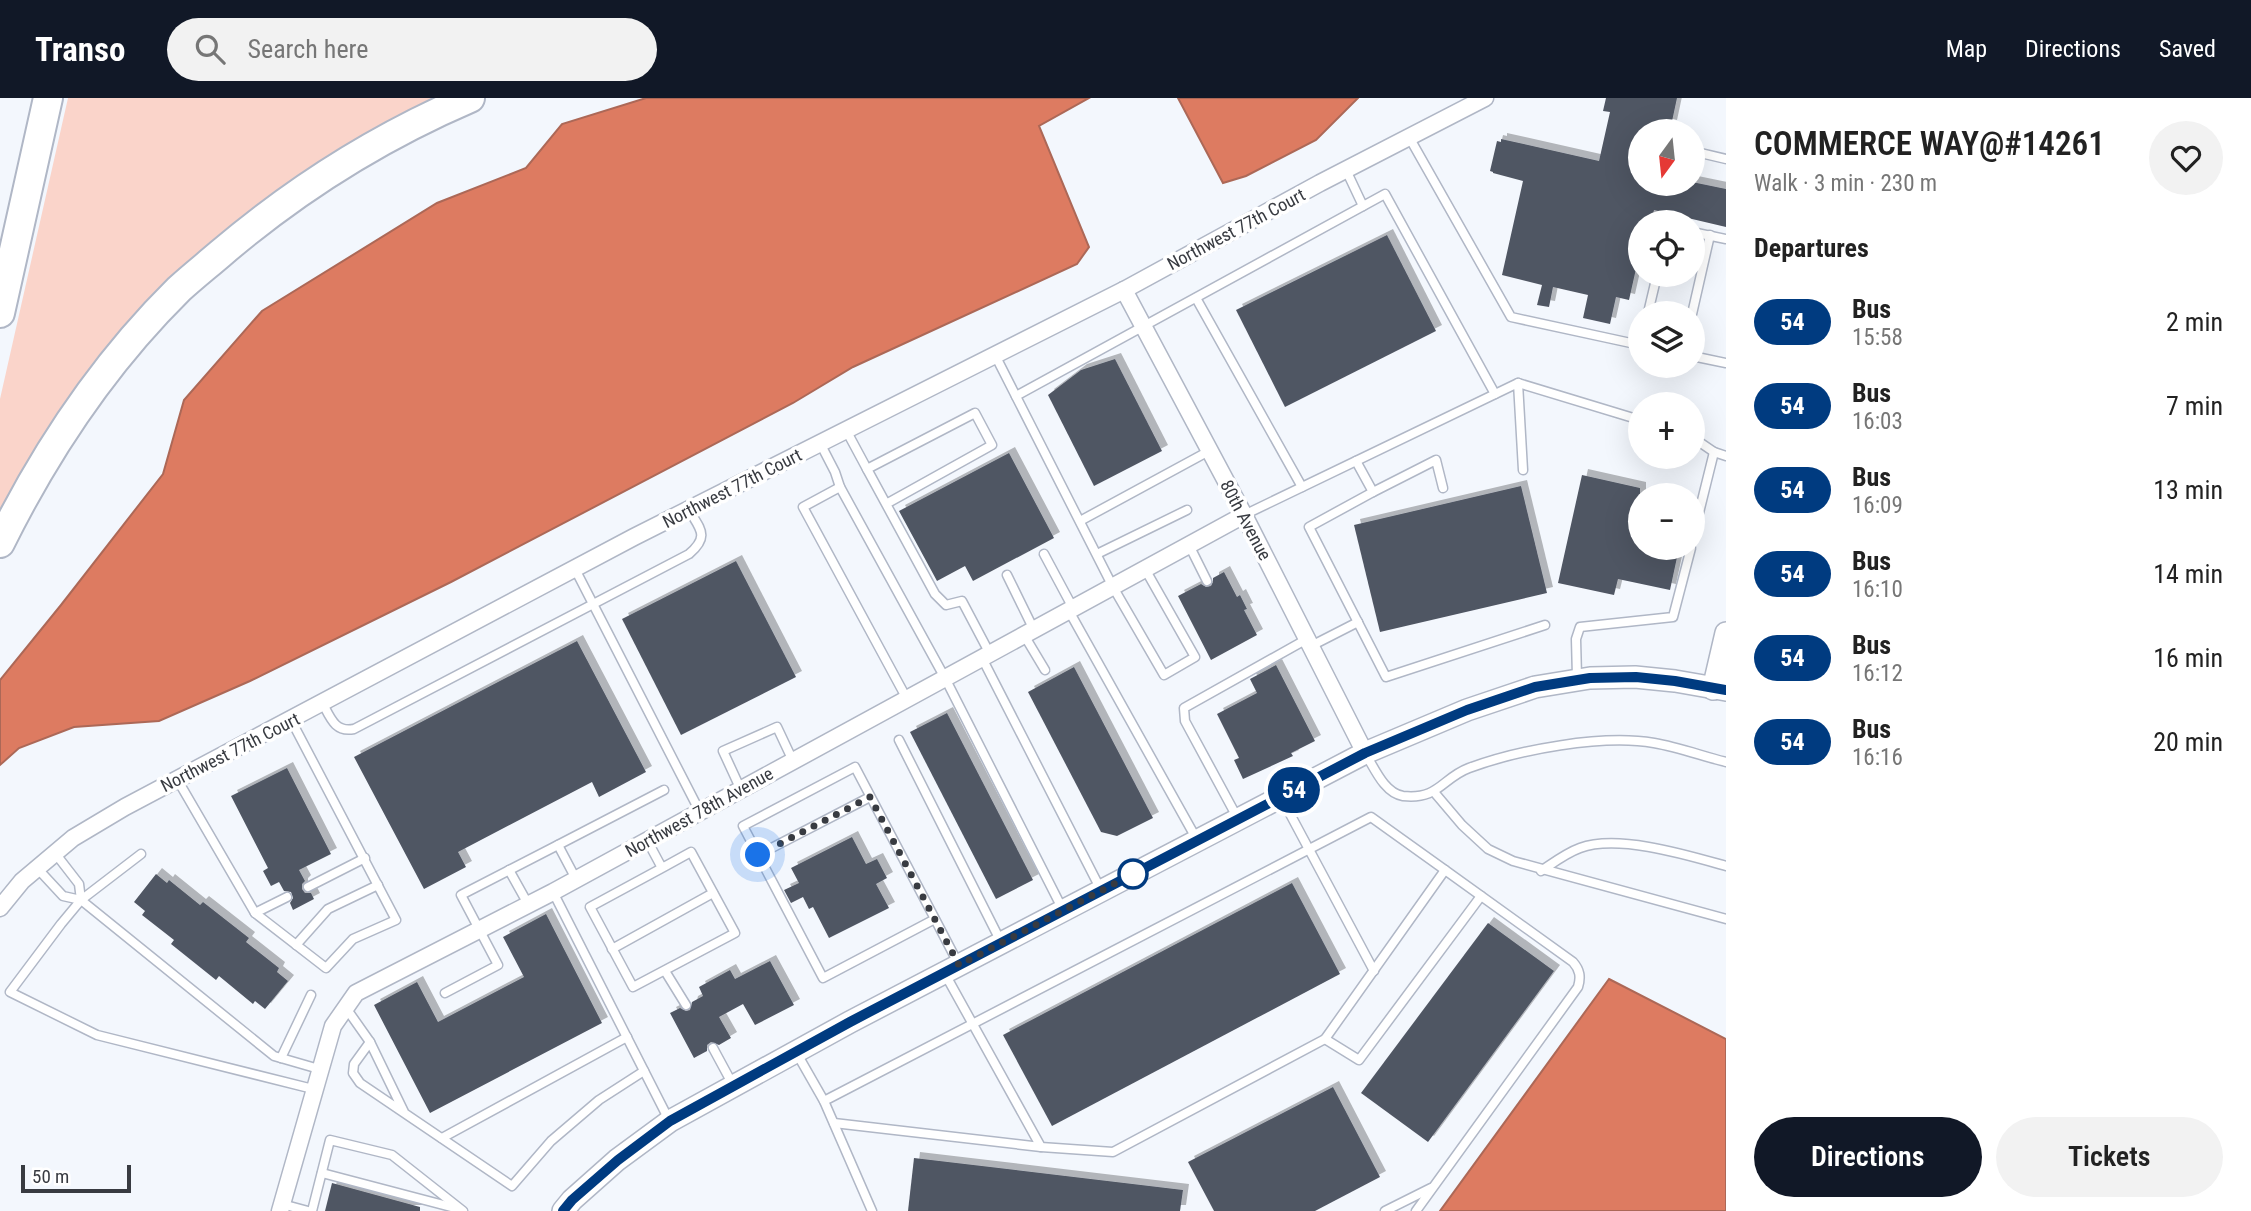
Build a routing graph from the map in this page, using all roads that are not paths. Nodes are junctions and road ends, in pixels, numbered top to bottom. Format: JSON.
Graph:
{"nodes":[{"id":1,"x":32,"y":98,"type":"edge"},
{"id":2,"x":48,"y":98,"type":"edge"},
{"id":3,"x":470,"y":98,"type":"edge"},
{"id":4,"x":1485,"y":98,"type":"edge"},
{"id":5,"x":1409,"y":137,"type":"junction"},
{"id":6,"x":1705,"y":154,"type":"edge"},
{"id":7,"x":1726,"y":159,"type":"edge"},
{"id":8,"x":1346,"y":170,"type":"junction"},
{"id":9,"x":1363,"y":206,"type":"junction"},
{"id":10,"x":1705,"y":234,"type":"edge"},
{"id":11,"x":1710,"y":235,"type":"junction"},
{"id":12,"x":1726,"y":239,"type":"edge"},
{"id":13,"x":0,"y":242,"type":"edge"},
{"id":14,"x":1124,"y":289,"type":"junction"},
{"id":15,"x":1196,"y":298,"type":"junction"},
{"id":16,"x":1695,"y":301,"type":"edge"},
{"id":17,"x":0,"y":313,"type":"edge"},
{"id":18,"x":1143,"y":326,"type":"junction"},
{"id":19,"x":1628,"y":342,"type":"edge"},
{"id":20,"x":995,"y":355,"type":"junction"},
{"id":21,"x":1705,"y":359,"type":"edge"},
{"id":22,"x":1726,"y":363,"type":"edge"},
{"id":23,"x":1518,"y":383,"type":"junction"},
{"id":24,"x":1495,"y":394,"type":"junction"},
{"id":25,"x":1016,"y":396,"type":"junction"},
{"id":26,"x":1628,"y":416,"type":"edge"},
{"id":27,"x":846,"y":430,"type":"junction"},
{"id":28,"x":820,"y":443,"type":"junction"},
{"id":29,"x":1705,"y":446,"type":"edge"},
{"id":30,"x":1209,"y":450,"type":"junction"},
{"id":31,"x":1714,"y":452,"type":"junction"},
{"id":32,"x":1726,"y":456,"type":"edge"},
{"id":33,"x":1356,"y":461,"type":"junction"},
{"id":34,"x":867,"y":469,"type":"junction"},
{"id":35,"x":1524,"y":470,"type":"dead end"},
{"id":36,"x":840,"y":487,"type":"junction"},
{"id":37,"x":1301,"y":487,"type":"junction"},
{"id":38,"x":1443,"y":488,"type":"dead end"},
{"id":39,"x":1705,"y":488,"type":"edge"},
{"id":40,"x":1373,"y":492,"type":"junction"},
{"id":41,"x":886,"y":504,"type":"junction"},
{"id":42,"x":689,"y":510,"type":"junction"},
{"id":43,"x":1187,"y":510,"type":"dead end"},
{"id":44,"x":1244,"y":515,"type":"junction"},
{"id":45,"x":1080,"y":521,"type":"junction"},
{"id":46,"x":0,"y":543,"type":"edge"},
{"id":47,"x":1189,"y":545,"type":"junction"},
{"id":48,"x":1044,"y":554,"type":"dead end"},
{"id":49,"x":1097,"y":554,"type":"junction"},
{"id":50,"x":1687,"y":560,"type":"edge"},
{"id":51,"x":575,"y":569,"type":"junction"},
{"id":52,"x":1145,"y":569,"type":"junction"},
{"id":53,"x":1007,"y":575,"type":"dead end"},
{"id":54,"x":1207,"y":581,"type":"dead end"},
{"id":55,"x":1113,"y":587,"type":"junction"},
{"id":56,"x":594,"y":604,"type":"junction"},
{"id":57,"x":1071,"y":609,"type":"junction"},
{"id":58,"x":1358,"y":622,"type":"junction"},
{"id":59,"x":1545,"y":625,"type":"dead end"},
{"id":60,"x":1029,"y":632,"type":"junction"},
{"id":61,"x":1726,"y":633,"type":"edge"},
{"id":62,"x":1309,"y":643,"type":"junction"},
{"id":63,"x":986,"y":656,"type":"junction"},
{"id":64,"x":1045,"y":670,"type":"dead end"},
{"id":65,"x":945,"y":678,"type":"junction"},
{"id":66,"x":1577,"y":680,"type":"junction"},
{"id":67,"x":1722,"y":691,"type":"edge"},
{"id":68,"x":907,"y":699,"type":"junction"},
{"id":69,"x":323,"y":704,"type":"junction"},
{"id":70,"x":291,"y":720,"type":"junction"},
{"id":71,"x":899,"y":740,"type":"dead end"},
{"id":72,"x":1365,"y":753,"type":"junction"},
{"id":73,"x":793,"y":761,"type":"junction"},
{"id":74,"x":1726,"y":762,"type":"edge"},
{"id":75,"x":177,"y":779,"type":"junction"},
{"id":76,"x":664,"y":790,"type":"dead end"},
{"id":77,"x":741,"y":790,"type":"junction"},
{"id":78,"x":1434,"y":793,"type":"junction"},
{"id":79,"x":870,"y":797,"type":"junction"},
{"id":80,"x":1281,"y":797,"type":"junction"},
{"id":81,"x":700,"y":812,"type":"junction"},
{"id":82,"x":1238,"y":820,"type":"junction"},
{"id":83,"x":648,"y":840,"type":"junction"},
{"id":84,"x":1197,"y":841,"type":"junction"},
{"id":85,"x":558,"y":845,"type":"junction"},
{"id":86,"x":1309,"y":849,"type":"junction"},
{"id":87,"x":55,"y":853,"type":"junction"},
{"id":88,"x":141,"y":854,"type":"dead end"},
{"id":89,"x":758,"y":855,"type":"junction"},
{"id":90,"x":365,"y":858,"type":"junction"},
{"id":91,"x":1726,"y":866,"type":"edge"},
{"id":92,"x":37,"y":868,"type":"junction"},
{"id":93,"x":662,"y":868,"type":"junction"},
{"id":94,"x":509,"y":870,"type":"junction"},
{"id":95,"x":1445,"y":870,"type":"junction"},
{"id":96,"x":1541,"y":871,"type":"junction"},
{"id":97,"x":576,"y":879,"type":"junction"},
{"id":98,"x":378,"y":885,"type":"junction"},
{"id":99,"x":308,"y":887,"type":"dead end"},
{"id":100,"x":1101,"y":891,"type":"junction"},
{"id":101,"x":553,"y":892,"type":"junction"},
{"id":102,"x":713,"y":893,"type":"junction"},
{"id":103,"x":1481,"y":896,"type":"junction"},
{"id":104,"x":287,"y":897,"type":"dead end"},
{"id":105,"x":82,"y":900,"type":"junction"},
{"id":106,"x":528,"y":904,"type":"junction"},
{"id":107,"x":0,"y":908,"type":"edge"},
{"id":108,"x":1064,"y":910,"type":"junction"},
{"id":109,"x":255,"y":913,"type":"junction"},
{"id":110,"x":935,"y":919,"type":"junction"},
{"id":111,"x":1726,"y":919,"type":"edge"},
{"id":112,"x":479,"y":929,"type":"junction"},
{"id":113,"x":1001,"y":943,"type":"junction"},
{"id":114,"x":296,"y":945,"type":"junction"},
{"id":115,"x":612,"y":948,"type":"junction"},
{"id":116,"x":952,"y":969,"type":"junction"},
{"id":117,"x":665,"y":971,"type":"junction"},
{"id":118,"x":1374,"y":971,"type":"junction"},
{"id":119,"x":445,"y":993,"type":"dead end"},
{"id":120,"x":311,"y":995,"type":"dead end"},
{"id":121,"x":686,"y":1005,"type":"dead end"},
{"id":122,"x":346,"y":1008,"type":"junction"},
{"id":123,"x":973,"y":1025,"type":"junction"},
{"id":124,"x":627,"y":1037,"type":"junction"},
{"id":125,"x":1325,"y":1039,"type":"junction"},
{"id":126,"x":370,"y":1042,"type":"junction"},
{"id":127,"x":712,"y":1048,"type":"dead end"},
{"id":128,"x":796,"y":1052,"type":"junction"},
{"id":129,"x":281,"y":1058,"type":"junction"},
{"id":130,"x":319,"y":1069,"type":"junction"},
{"id":131,"x":644,"y":1071,"type":"junction"},
{"id":132,"x":734,"y":1087,"type":"junction"},
{"id":133,"x":313,"y":1089,"type":"junction"},
{"id":134,"x":824,"y":1101,"type":"junction"},
{"id":135,"x":404,"y":1112,"type":"junction"},
{"id":136,"x":670,"y":1121,"type":"junction"},
{"id":137,"x":834,"y":1123,"type":"junction"},
{"id":138,"x":442,"y":1138,"type":"junction"},
{"id":139,"x":1041,"y":1147,"type":"junction"},
{"id":140,"x":322,"y":1173,"type":"junction"},
{"id":141,"x":1433,"y":1187,"type":"junction"},
{"id":142,"x":281,"y":1208,"type":"edge"},
{"id":143,"x":310,"y":1211,"type":"edge"},
{"id":144,"x":462,"y":1211,"type":"edge"},
{"id":145,"x":563,"y":1211,"type":"edge"},
{"id":146,"x":872,"y":1211,"type":"edge"},
{"id":147,"x":1385,"y":1211,"type":"edge"},
{"id":148,"x":1416,"y":1211,"type":"edge"}],
"edges":[{"from":1,"to":13,"type":"highway"},
{"from":2,"to":17,"type":"highway"},
{"from":3,"to":46,"type":"highway"},
{"from":4,"to":5,"type":"street","name":"Northwest 77th Court"},
{"from":5,"to":8,"type":"street","name":"Northwest 77th Court"},
{"from":5,"to":19,"type":"lane"},
{"from":6,"to":7,"type":"lane"},
{"from":8,"to":9,"type":"lane"},
{"from":8,"to":14,"type":"street","name":"Northwest 77th Court"},
{"from":9,"to":15,"type":"lane"},
{"from":9,"to":24,"type":"lane"},
{"from":10,"to":11,"type":"lane"},
{"from":11,"to":12,"type":"lane"},
{"from":11,"to":16,"type":"lane"},
{"from":14,"to":18,"type":"street","name":"80th Avenue"},
{"from":14,"to":20,"type":"street","name":"Northwest 77th Court"},
{"from":15,"to":18,"type":"lane"},
{"from":15,"to":37,"type":"lane"},
{"from":18,"to":25,"type":"lane"},
{"from":18,"to":30,"type":"street","name":"80th Avenue"},
{"from":20,"to":25,"type":"lane"},
{"from":20,"to":27,"type":"street","name":"Northwest 77th Court"},
{"from":21,"to":22,"type":"lane"},
{"from":23,"to":24,"type":"lane"},
{"from":23,"to":26,"type":"lane"},
{"from":23,"to":35,"type":"lane"},
{"from":24,"to":33,"type":"lane"},
{"from":25,"to":45,"type":"lane"},
{"from":27,"to":28,"type":"street","name":"Northwest 77th Court"},
{"from":27,"to":34,"type":"lane"},
{"from":28,"to":36,"type":"lane"},
{"from":28,"to":42,"type":"street","name":"Northwest 77th Court"},
{"from":29,"to":31,"type":"lane"},
{"from":30,"to":44,"type":"street","name":"80th Avenue"},
{"from":30,"to":45,"type":"lane"},
{"from":31,"to":32,"type":"lane"},
{"from":31,"to":39,"type":"lane"},
{"from":33,"to":37,"type":"lane"},
{"from":33,"to":40,"type":"lane"},
{"from":34,"to":41,"type":"lane"},
{"from":34,"to":41,"type":"lane"},
{"from":36,"to":65,"type":"lane"},
{"from":36,"to":68,"type":"lane"},
{"from":37,"to":44,"type":"lane"},
{"from":38,"to":40,"type":"lane"},
{"from":40,"to":58,"type":"lane"},
{"from":41,"to":63,"type":"lane"},
{"from":42,"to":51,"type":"street","name":"Northwest 77th Court"},
{"from":42,"to":56,"type":"lane"},
{"from":43,"to":49,"type":"lane"},
{"from":44,"to":47,"type":"street","name":"Northwest 78th Avenue"},
{"from":44,"to":62,"type":"street","name":"80th Avenue"},
{"from":45,"to":49,"type":"lane"},
{"from":47,"to":52,"type":"street","name":"Northwest 78th Avenue"},
{"from":47,"to":54,"type":"lane"},
{"from":48,"to":57,"type":"lane"},
{"from":49,"to":55,"type":"lane"},
{"from":50,"to":66,"type":"lane"},
{"from":51,"to":56,"type":"lane"},
{"from":51,"to":69,"type":"street","name":"Northwest 77th Court"},
{"from":52,"to":55,"type":"street","name":"Northwest 78th Avenue"},
{"from":52,"to":55,"type":"lane"},
{"from":53,"to":60,"type":"lane"},
{"from":55,"to":57,"type":"street","name":"Northwest 78th Avenue"},
{"from":56,"to":69,"type":"lane"},
{"from":56,"to":81,"type":"lane"},
{"from":57,"to":60,"type":"street","name":"Northwest 78th Avenue"},
{"from":57,"to":84,"type":"lane"},
{"from":58,"to":59,"type":"lane"},
{"from":58,"to":62,"type":"lane"},
{"from":60,"to":63,"type":"street","name":"Northwest 78th Avenue"},
{"from":60,"to":64,"type":"lane"},
{"from":61,"to":67,"type":"street"},
{"from":62,"to":72,"type":"street","name":"80th Avenue"},
{"from":62,"to":82,"type":"lane"},
{"from":63,"to":65,"type":"street","name":"Northwest 78th Avenue"},
{"from":63,"to":100,"type":"lane"},
{"from":65,"to":68,"type":"street","name":"Northwest 78th Avenue"},
{"from":65,"to":108,"type":"lane"},
{"from":66,"to":67,"type":"street"},
{"from":66,"to":72,"type":"street"},
{"from":68,"to":73,"type":"street","name":"Northwest 78th Avenue"},
{"from":69,"to":70,"type":"street","name":"Northwest 77th Court"},
{"from":70,"to":75,"type":"street","name":"Northwest 77th Court"},
{"from":70,"to":90,"type":"lane"},
{"from":71,"to":113,"type":"lane"},
{"from":72,"to":78,"type":"lane"},
{"from":72,"to":80,"type":"street"},
{"from":73,"to":77,"type":"street","name":"Northwest 78th Avenue"},
{"from":73,"to":77,"type":"lane"},
{"from":74,"to":78,"type":"lane"},
{"from":75,"to":87,"type":"street","name":"Northwest 77th Court"},
{"from":75,"to":109,"type":"lane"},
{"from":76,"to":85,"type":"lane"},
{"from":77,"to":81,"type":"street","name":"Northwest 78th Avenue"},
{"from":78,"to":96,"type":"lane"},
{"from":79,"to":89,"type":"lane"},
{"from":79,"to":89,"type":"lane"},
{"from":79,"to":110,"type":"lane"},
{"from":80,"to":82,"type":"street"},
{"from":80,"to":86,"type":"lane"},
{"from":81,"to":83,"type":"street","name":"Northwest 78th Avenue"},
{"from":82,"to":84,"type":"street"},
{"from":83,"to":93,"type":"lane"},
{"from":83,"to":97,"type":"street","name":"Northwest 78th Avenue"},
{"from":84,"to":100,"type":"street"},
{"from":85,"to":94,"type":"lane"},
{"from":85,"to":97,"type":"lane"},
{"from":86,"to":95,"type":"lane"},
{"from":86,"to":118,"type":"lane"},
{"from":86,"to":123,"type":"lane"},
{"from":87,"to":92,"type":"street","name":"Northwest 77th Court"},
{"from":87,"to":105,"type":"lane"},
{"from":88,"to":105,"type":"lane"},
{"from":89,"to":110,"type":"lane"},
{"from":90,"to":98,"type":"lane"},
{"from":90,"to":99,"type":"lane"},
{"from":91,"to":96,"type":"lane"},
{"from":92,"to":105,"type":"lane"},
{"from":92,"to":107,"type":"street","name":"Northwest 77th Court"},
{"from":93,"to":102,"type":"lane"},
{"from":93,"to":115,"type":"lane"},
{"from":94,"to":106,"type":"lane"},
{"from":94,"to":112,"type":"lane"},
{"from":95,"to":103,"type":"lane"},
{"from":95,"to":118,"type":"lane"},
{"from":96,"to":111,"type":"lane"},
{"from":97,"to":101,"type":"street","name":"Northwest 78th Avenue"},
{"from":98,"to":114,"type":"lane"},
{"from":98,"to":114,"type":"lane"},
{"from":100,"to":108,"type":"street"},
{"from":101,"to":106,"type":"street","name":"Northwest 78th Avenue"},
{"from":101,"to":124,"type":"lane"},
{"from":102,"to":115,"type":"lane"},
{"from":102,"to":117,"type":"lane"},
{"from":103,"to":125,"type":"lane"},
{"from":103,"to":141,"type":"lane"},
{"from":104,"to":109,"type":"lane"},
{"from":105,"to":129,"type":"lane"},
{"from":105,"to":133,"type":"lane"},
{"from":106,"to":112,"type":"street","name":"Northwest 78th Avenue"},
{"from":108,"to":113,"type":"street"},
{"from":109,"to":114,"type":"lane"},
{"from":110,"to":116,"type":"lane"},
{"from":112,"to":119,"type":"lane"},
{"from":112,"to":122,"type":"street","name":"Northwest 78th Avenue"},
{"from":113,"to":116,"type":"street"},
{"from":115,"to":117,"type":"lane"},
{"from":116,"to":123,"type":"lane"},
{"from":116,"to":128,"type":"street"},
{"from":117,"to":121,"type":"lane"},
{"from":118,"to":125,"type":"lane"},
{"from":120,"to":129,"type":"lane"},
{"from":122,"to":126,"type":"lane"},
{"from":122,"to":130,"type":"street","name":"Northwest 78th Avenue"},
{"from":123,"to":134,"type":"lane"},
{"from":123,"to":139,"type":"lane"},
{"from":124,"to":131,"type":"lane"},
{"from":124,"to":138,"type":"lane"},
{"from":125,"to":139,"type":"lane"},
{"from":126,"to":135,"type":"lane"},
{"from":126,"to":135,"type":"lane"},
{"from":127,"to":132,"type":"lane"},
{"from":128,"to":132,"type":"street"},
{"from":128,"to":134,"type":"lane"},
{"from":129,"to":130,"type":"lane"},
{"from":130,"to":133,"type":"street","name":"Northwest 78th Avenue"},
{"from":131,"to":136,"type":"lane"},
{"from":131,"to":138,"type":"lane"},
{"from":132,"to":136,"type":"street"},
{"from":133,"to":142,"type":"street","name":"Northwest 78th Avenue"},
{"from":134,"to":137,"type":"lane"},
{"from":135,"to":138,"type":"lane"},
{"from":136,"to":145,"type":"street"},
{"from":137,"to":139,"type":"lane"},
{"from":137,"to":146,"type":"lane"},
{"from":140,"to":143,"type":"lane"},
{"from":140,"to":144,"type":"lane"},
{"from":140,"to":144,"type":"lane"},
{"from":141,"to":147,"type":"lane"},
{"from":141,"to":148,"type":"lane"},
{"from":142,"to":143,"type":"lane"}]}
